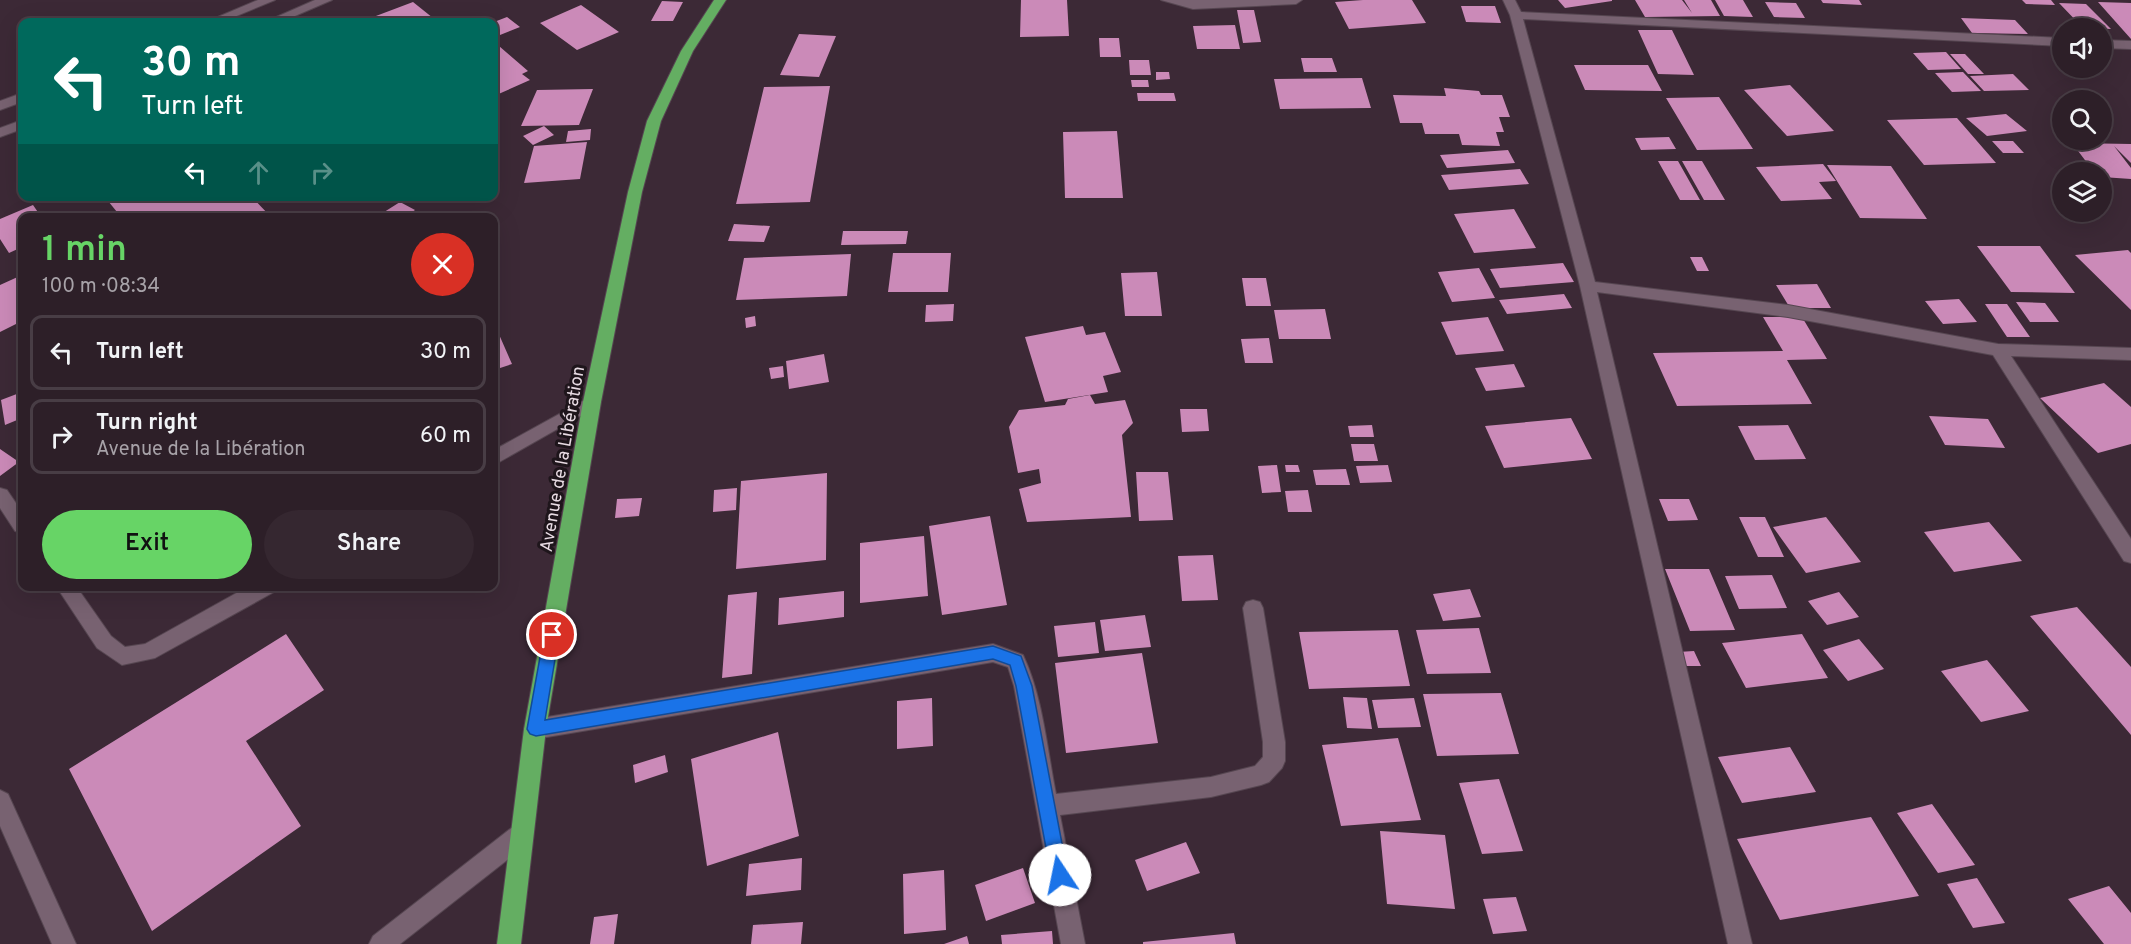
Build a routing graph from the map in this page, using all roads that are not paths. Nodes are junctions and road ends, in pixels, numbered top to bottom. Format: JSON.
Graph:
{"nodes":[{"id":1,"x":269,"y":0,"type":"edge"},
{"id":2,"x":720,"y":0,"type":"edge"},
{"id":3,"x":1167,"y":0,"type":"edge"},
{"id":4,"x":1296,"y":0,"type":"edge"},
{"id":5,"x":1509,"y":0,"type":"edge"},
{"id":6,"x":316,"y":2,"type":"edge"},
{"id":7,"x":1193,"y":2,"type":"edge"},
{"id":8,"x":1516,"y":15,"type":"junction"},
{"id":9,"x":222,"y":18,"type":"edge"},
{"id":10,"x":280,"y":18,"type":"edge"},
{"id":11,"x":2052,"y":42,"type":"edge"},
{"id":12,"x":2112,"y":44,"type":"edge"},
{"id":13,"x":2131,"y":45,"type":"edge"},
{"id":14,"x":18,"y":99,"type":"edge"},
{"id":15,"x":0,"y":106,"type":"edge"},
{"id":16,"x":18,"y":126,"type":"edge"},
{"id":17,"x":0,"y":134,"type":"edge"},
{"id":18,"x":1588,"y":286,"type":"junction"},
{"id":19,"x":1998,"y":350,"type":"junction"},
{"id":20,"x":2131,"y":354,"type":"edge"},
{"id":21,"x":592,"y":402,"type":"junction"},
{"id":22,"x":498,"y":456,"type":"edge"},
{"id":23,"x":1,"y":495,"type":"edge"},
{"id":24,"x":18,"y":520,"type":"edge"},
{"id":25,"x":2131,"y":555,"type":"edge"},
{"id":26,"x":68,"y":591,"type":"edge"},
{"id":27,"x":258,"y":591,"type":"edge"},
{"id":28,"x":1253,"y":608,"type":"dead end"},
{"id":29,"x":536,"y":729,"type":"junction"},
{"id":30,"x":0,"y":801,"type":"edge"},
{"id":31,"x":1046,"y":806,"type":"junction"},
{"id":32,"x":522,"y":834,"type":"junction"},
{"id":33,"x":64,"y":944,"type":"edge"},
{"id":34,"x":381,"y":944,"type":"edge"},
{"id":35,"x":508,"y":944,"type":"edge"},
{"id":36,"x":1073,"y":944,"type":"edge"},
{"id":37,"x":1740,"y":944,"type":"edge"}],
"edges":[{"from":1,"to":9,"type":"street"},
{"from":2,"to":21,"type":"highway","name":"Avenue de la Libération"},
{"from":3,"to":7,"type":"street"},
{"from":4,"to":7,"type":"street"},
{"from":5,"to":8,"type":"street"},
{"from":6,"to":10,"type":"street"},
{"from":8,"to":11,"type":"street"},
{"from":8,"to":18,"type":"street"},
{"from":12,"to":13,"type":"street"},
{"from":14,"to":15,"type":"street"},
{"from":16,"to":17,"type":"street"},
{"from":18,"to":19,"type":"street"},
{"from":18,"to":37,"type":"street"},
{"from":19,"to":20,"type":"street"},
{"from":19,"to":25,"type":"street"},
{"from":21,"to":22,"type":"street"},
{"from":21,"to":29,"type":"highway","name":"Avenue de la Libération"},
{"from":23,"to":24,"type":"street"},
{"from":26,"to":27,"type":"street"},
{"from":28,"to":31,"type":"street"},
{"from":29,"to":31,"type":"street"},
{"from":29,"to":32,"type":"highway","name":"Avenue de la Libération"},
{"from":30,"to":33,"type":"street"},
{"from":31,"to":36,"type":"street"},
{"from":32,"to":34,"type":"street"},
{"from":32,"to":35,"type":"highway","name":"Avenue de la Libération"}]}
